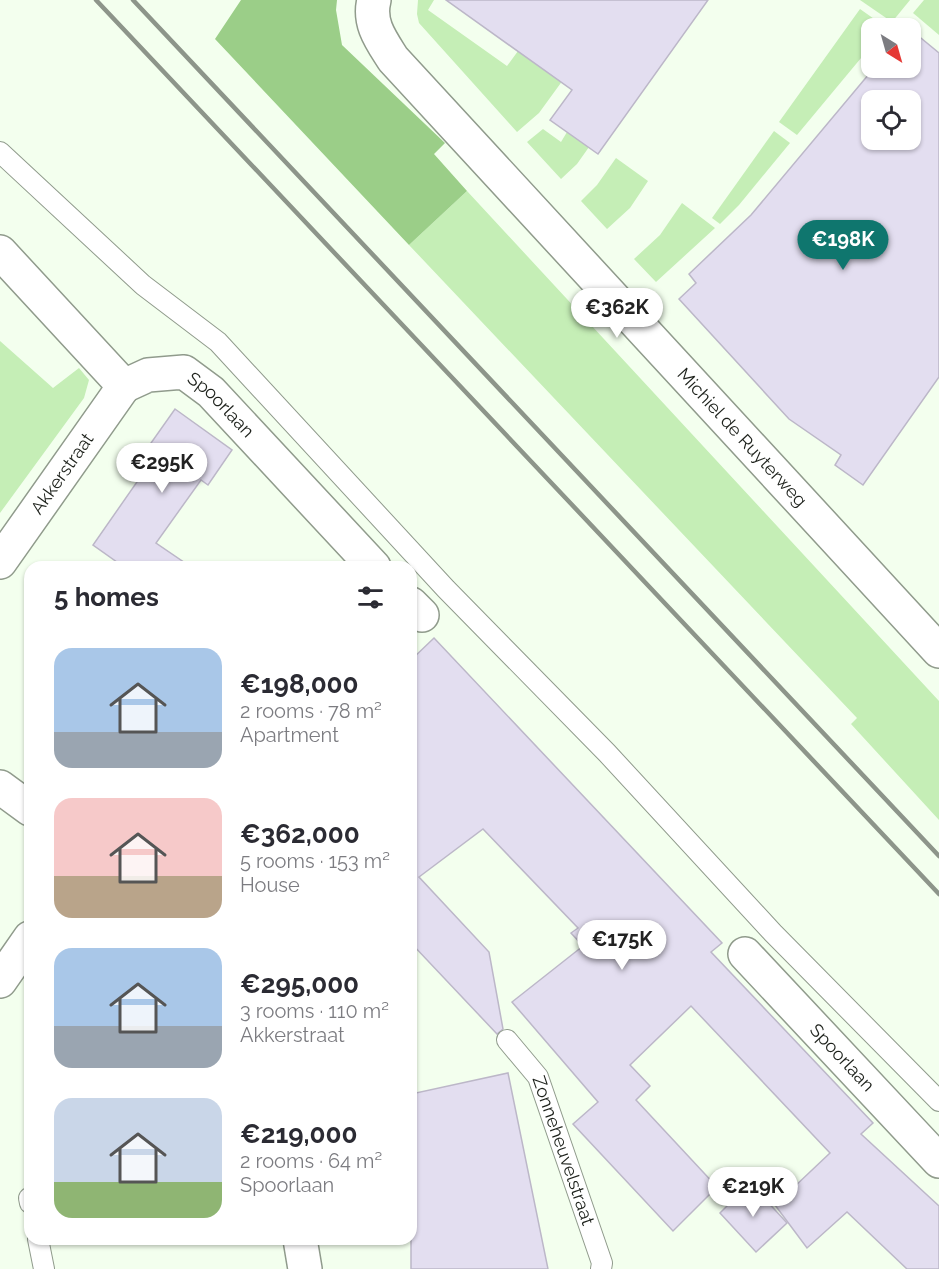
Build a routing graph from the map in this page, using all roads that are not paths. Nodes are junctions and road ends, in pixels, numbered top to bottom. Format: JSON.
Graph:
{"nodes":[{"id":1,"x":374,"y":0,"type":"edge"},
{"id":2,"x":0,"y":152,"type":"edge"},
{"id":3,"x":0,"y":252,"type":"edge"},
{"id":4,"x":124,"y":386,"type":"junction"},
{"id":5,"x":368,"y":561,"type":"edge"},
{"id":6,"x":0,"y":562,"type":"edge"},
{"id":7,"x":939,"y":651,"type":"edge"},
{"id":8,"x":0,"y":787,"type":"edge"},
{"id":9,"x":24,"y":805,"type":"edge"},
{"id":10,"x":24,"y":947,"type":"edge"},
{"id":11,"x":745,"y":954,"type":"dead end"},
{"id":12,"x":0,"y":981,"type":"edge"},
{"id":13,"x":507,"y":1040,"type":"dead end"},
{"id":14,"x":939,"y":1101,"type":"edge"},
{"id":15,"x":939,"y":1161,"type":"edge"},
{"id":16,"x":39,"y":1245,"type":"edge"},
{"id":17,"x":301,"y":1245,"type":"edge"},
{"id":18,"x":44,"y":1269,"type":"edge"},
{"id":19,"x":305,"y":1269,"type":"edge"},
{"id":20,"x":601,"y":1269,"type":"edge"}],
"edges":[{"from":1,"to":7,"type":"street","name":"Michiel de Ruyterweg"},
{"from":2,"to":14,"type":"lane"},
{"from":3,"to":4,"type":"street"},
{"from":4,"to":5,"type":"street","name":"Spoorlaan"},
{"from":4,"to":6,"type":"street","name":"Akkerstraat"},
{"from":8,"to":9,"type":"street"},
{"from":10,"to":12,"type":"street"},
{"from":11,"to":15,"type":"street","name":"Spoorlaan"},
{"from":13,"to":20,"type":"lane","name":"Zonneheuvelstraat"},
{"from":16,"to":18,"type":"lane"},
{"from":17,"to":19,"type":"street"}]}
